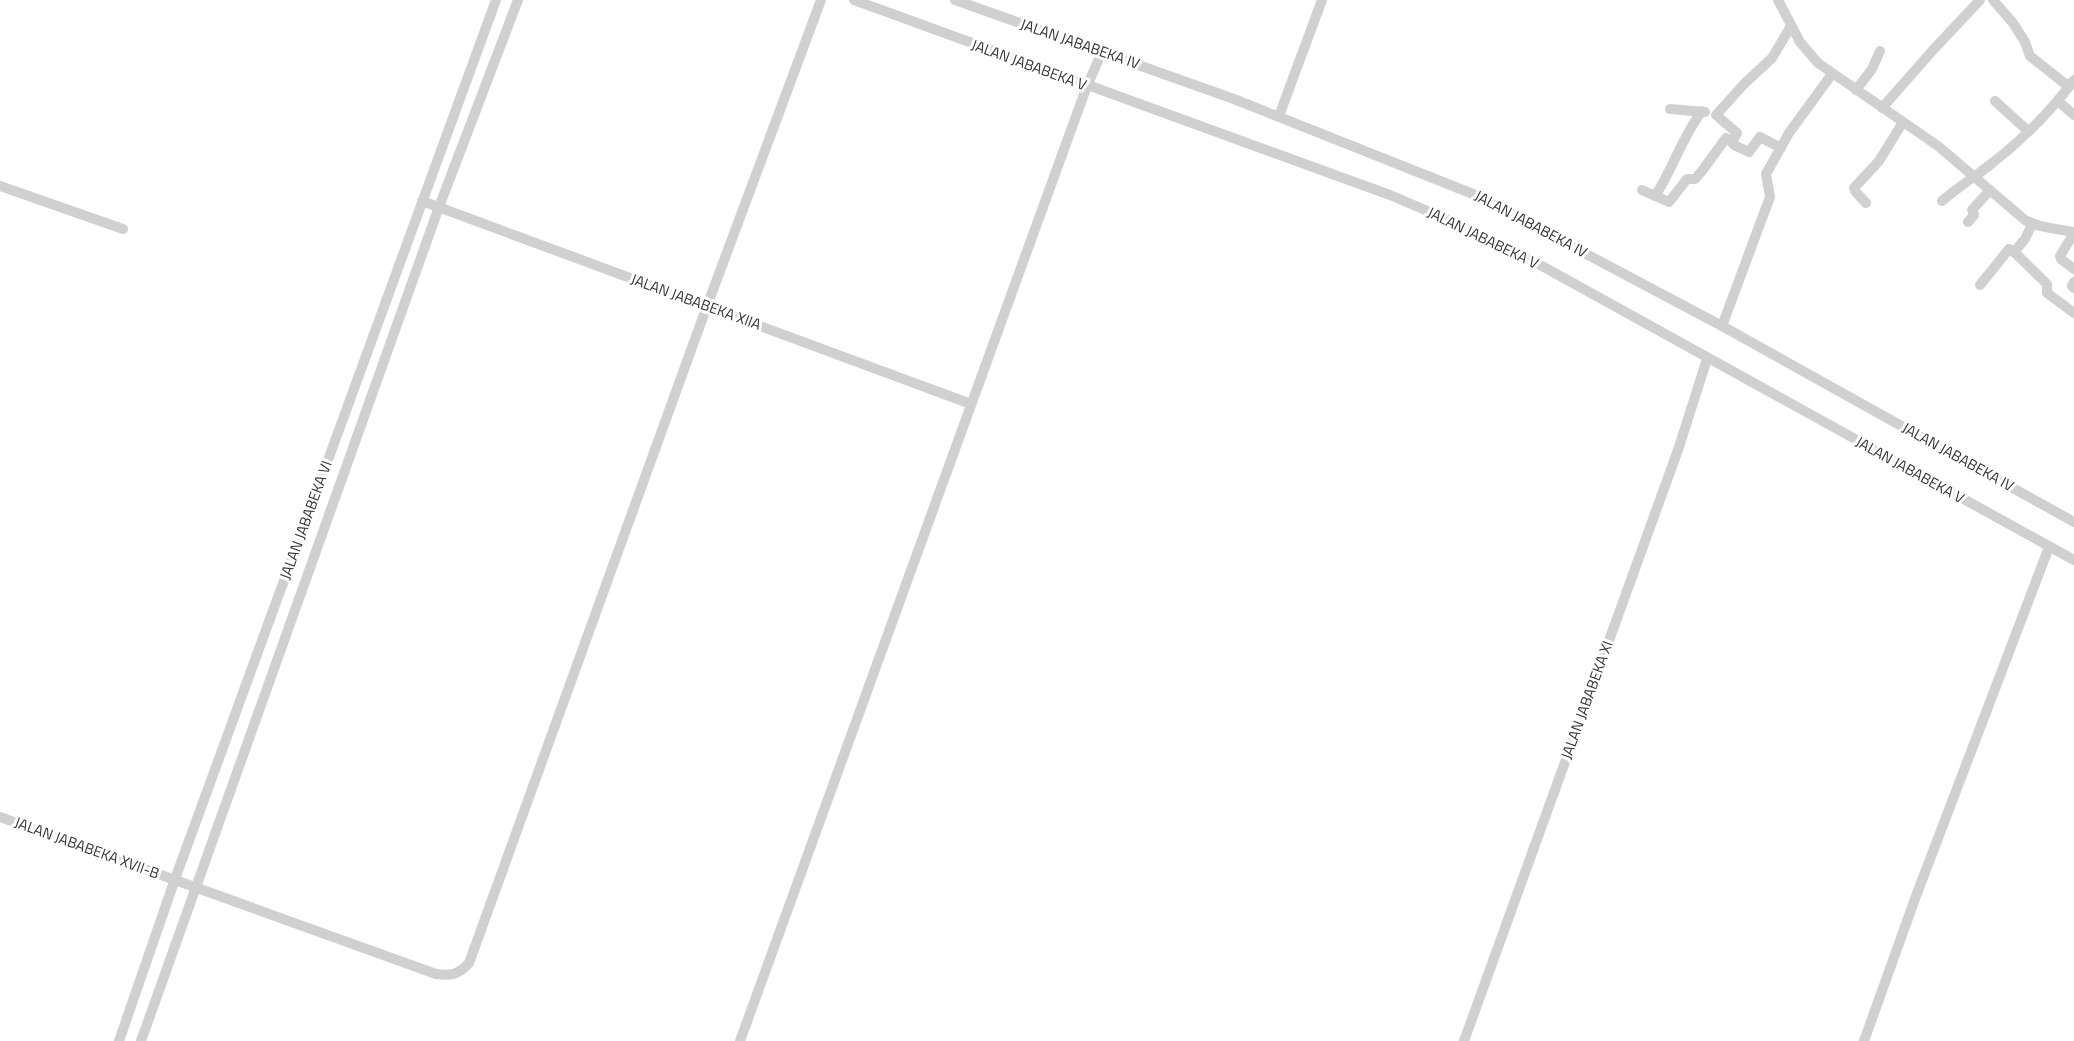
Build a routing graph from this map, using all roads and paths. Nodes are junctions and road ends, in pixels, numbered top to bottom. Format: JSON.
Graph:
{"nodes":[{"id":1,"x":496,"y":0,"type":"edge"},
{"id":2,"x":518,"y":0,"type":"edge"},
{"id":3,"x":821,"y":0,"type":"edge"},
{"id":4,"x":854,"y":0,"type":"edge"},
{"id":5,"x":955,"y":0,"type":"edge"},
{"id":6,"x":1322,"y":0,"type":"edge"},
{"id":7,"x":1778,"y":0,"type":"edge"},
{"id":8,"x":1980,"y":0,"type":"edge"},
{"id":9,"x":1993,"y":0,"type":"edge"},
{"id":10,"x":1791,"y":26,"type":"junction"},
{"id":11,"x":1880,"y":51,"type":"dead end"},
{"id":12,"x":1102,"y":52,"type":"junction"},
{"id":13,"x":1832,"y":74,"type":"junction"},
{"id":14,"x":2072,"y":83,"type":"edge"},
{"id":15,"x":1086,"y":86,"type":"junction"},
{"id":16,"x":1856,"y":90,"type":"junction"},
{"id":17,"x":1995,"y":100,"type":"dead end"},
{"id":18,"x":2058,"y":101,"type":"junction"},
{"id":19,"x":1882,"y":108,"type":"junction"},
{"id":20,"x":1670,"y":109,"type":"dead end"},
{"id":21,"x":1702,"y":111,"type":"junction"},
{"id":22,"x":2074,"y":115,"type":"edge"},
{"id":23,"x":1279,"y":116,"type":"junction"},
{"id":24,"x":1717,"y":117,"type":"junction"},
{"id":25,"x":1903,"y":122,"type":"junction"},
{"id":26,"x":2028,"y":131,"type":"junction"},
{"id":27,"x":1732,"y":142,"type":"junction"},
{"id":28,"x":1781,"y":148,"type":"junction"},
{"id":29,"x":1973,"y":176,"type":"junction"},
{"id":30,"x":0,"y":186,"type":"edge"},
{"id":31,"x":1642,"y":190,"type":"dead end"},
{"id":32,"x":1990,"y":190,"type":"junction"},
{"id":33,"x":1654,"y":196,"type":"junction"},
{"id":34,"x":422,"y":201,"type":"junction"},
{"id":35,"x":1942,"y":201,"type":"dead end"},
{"id":36,"x":1866,"y":203,"type":"dead end"},
{"id":37,"x":439,"y":207,"type":"junction"},
{"id":38,"x":1968,"y":222,"type":"dead end"},
{"id":39,"x":2032,"y":224,"type":"junction"},
{"id":40,"x":123,"y":229,"type":"dead end"},
{"id":41,"x":2074,"y":232,"type":"edge"},
{"id":42,"x":2014,"y":252,"type":"junction"},
{"id":43,"x":2074,"y":269,"type":"edge"},
{"id":44,"x":2074,"y":282,"type":"edge"},
{"id":45,"x":1980,"y":285,"type":"dead end"},
{"id":46,"x":2074,"y":288,"type":"edge"},
{"id":47,"x":707,"y":306,"type":"junction"},
{"id":48,"x":2074,"y":313,"type":"edge"},
{"id":49,"x":1722,"y":326,"type":"junction"},
{"id":50,"x":1707,"y":359,"type":"junction"},
{"id":51,"x":971,"y":404,"type":"junction"},
{"id":52,"x":2074,"y":522,"type":"edge"},
{"id":53,"x":2049,"y":547,"type":"junction"},
{"id":54,"x":2074,"y":560,"type":"edge"},
{"id":55,"x":0,"y":817,"type":"edge"},
{"id":56,"x":175,"y":879,"type":"junction"},
{"id":57,"x":196,"y":887,"type":"junction"},
{"id":58,"x":119,"y":1041,"type":"edge"},
{"id":59,"x":141,"y":1041,"type":"edge"},
{"id":60,"x":740,"y":1041,"type":"edge"},
{"id":61,"x":1464,"y":1041,"type":"edge"},
{"id":62,"x":1864,"y":1041,"type":"edge"}],
"edges":[{"from":1,"to":34,"type":"street","name":"JALAN JABABEKA VI"},
{"from":2,"to":37,"type":"street","name":"JALAN JABABEKA VI"},
{"from":3,"to":47,"type":"street","name":"JALAN JABABEKA XVII-B"},
{"from":4,"to":15,"type":"street","name":"JALAN JABABEKA V"},
{"from":5,"to":12,"type":"street","name":"JALAN JABABEKA IV"},
{"from":6,"to":23,"type":"street"},
{"from":7,"to":10,"type":"street"},
{"from":8,"to":19,"type":"street"},
{"from":9,"to":14,"type":"street"},
{"from":10,"to":13,"type":"street"},
{"from":10,"to":24,"type":"street"},
{"from":11,"to":16,"type":"street"},
{"from":12,"to":15,"type":"street"},
{"from":12,"to":23,"type":"street","name":"JALAN JABABEKA IV"},
{"from":13,"to":16,"type":"street"},
{"from":13,"to":28,"type":"street"},
{"from":14,"to":18,"type":"street"},
{"from":15,"to":50,"type":"street","name":"JALAN JABABEKA V"},
{"from":15,"to":51,"type":"street"},
{"from":16,"to":19,"type":"street"},
{"from":17,"to":26,"type":"street"},
{"from":18,"to":22,"type":"street"},
{"from":18,"to":26,"type":"street"},
{"from":19,"to":25,"type":"street"},
{"from":20,"to":21,"type":"street"},
{"from":21,"to":24,"type":"street"},
{"from":21,"to":33,"type":"street"},
{"from":23,"to":49,"type":"street","name":"JALAN JABABEKA IV"},
{"from":24,"to":27,"type":"street"},
{"from":25,"to":29,"type":"street"},
{"from":25,"to":36,"type":"street"},
{"from":26,"to":29,"type":"street"},
{"from":27,"to":28,"type":"street"},
{"from":27,"to":33,"type":"street"},
{"from":28,"to":49,"type":"street"},
{"from":29,"to":32,"type":"street"},
{"from":29,"to":35,"type":"street"},
{"from":30,"to":40,"type":"street"},
{"from":31,"to":33,"type":"street"},
{"from":32,"to":38,"type":"street"},
{"from":32,"to":39,"type":"street"},
{"from":34,"to":37,"type":"street","name":"JALAN JABABEKA XIIA"},
{"from":34,"to":56,"type":"street","name":"JALAN JABABEKA VI"},
{"from":37,"to":47,"type":"street","name":"JALAN JABABEKA XIIA"},
{"from":37,"to":57,"type":"street","name":"JALAN JABABEKA VI"},
{"from":39,"to":41,"type":"street"},
{"from":39,"to":42,"type":"street"},
{"from":41,"to":43,"type":"street"},
{"from":42,"to":45,"type":"street"},
{"from":42,"to":48,"type":"street"},
{"from":44,"to":46,"type":"street"},
{"from":47,"to":51,"type":"street","name":"JALAN JABABEKA XIIA"},
{"from":47,"to":57,"type":"street","name":"JALAN JABABEKA XVII-B"},
{"from":49,"to":52,"type":"street","name":"JALAN JABABEKA IV"},
{"from":50,"to":53,"type":"street","name":"JALAN JABABEKA V"},
{"from":50,"to":61,"type":"street","name":"JALAN JABABEKA XI"},
{"from":51,"to":60,"type":"street"},
{"from":53,"to":54,"type":"street","name":"JALAN JABABEKA V"},
{"from":53,"to":62,"type":"street"},
{"from":55,"to":56,"type":"street","name":"JALAN JABABEKA XVII-B"},
{"from":56,"to":57,"type":"street","name":"JALAN JABABEKA XVII-B"},
{"from":56,"to":58,"type":"street","name":"JALAN JABABEKA VI"},
{"from":57,"to":59,"type":"street","name":"JALAN JABABEKA VI"}]}
